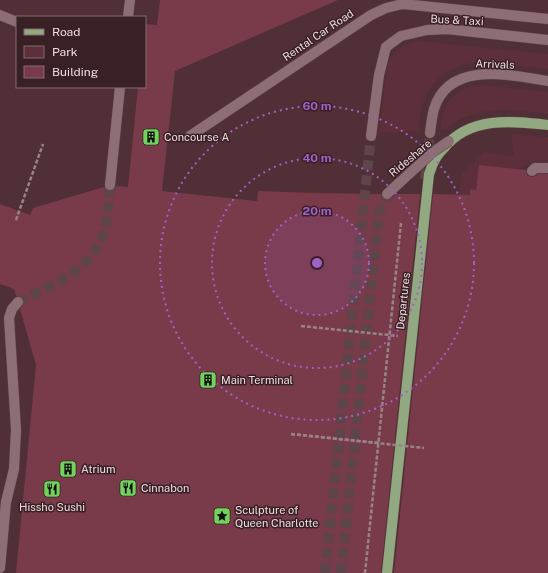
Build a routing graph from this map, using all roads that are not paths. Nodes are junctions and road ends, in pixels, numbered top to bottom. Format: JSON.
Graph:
{"nodes":[{"id":1,"x":130,"y":0,"type":"edge"},
{"id":2,"x":0,"y":16,"type":"edge"},
{"id":3,"x":128,"y":16,"type":"edge"},
{"id":4,"x":548,"y":18,"type":"edge"},
{"id":5,"x":16,"y":22,"type":"edge"},
{"id":6,"x":548,"y":40,"type":"edge"},
{"id":7,"x":548,"y":81,"type":"edge"},
{"id":8,"x":120,"y":88,"type":"edge"},
{"id":9,"x":548,"y":125,"type":"edge"},
{"id":10,"x":430,"y":133,"type":"tunnel mouth"},
{"id":11,"x":190,"y":136,"type":"dead end"},
{"id":12,"x":370,"y":136,"type":"tunnel mouth"},
{"id":13,"x":449,"y":141,"type":"junction"},
{"id":14,"x":548,"y":168,"type":"edge"},
{"id":15,"x":532,"y":171,"type":"dead end"},
{"id":16,"x":110,"y":185,"type":"tunnel mouth"},
{"id":17,"x":387,"y":194,"type":"tunnel mouth"},
{"id":18,"x":18,"y":302,"type":"tunnel mouth"},
{"id":19,"x":3,"y":501,"type":"edge"},
{"id":20,"x":0,"y":564,"type":"edge"},
{"id":21,"x":0,"y":568,"type":"edge"},
{"id":22,"x":387,"y":573,"type":"edge"}],
"edges":[{"from":1,"to":3,"type":"lane"},
{"from":2,"to":5,"type":"lane"},
{"from":4,"to":11,"type":"lane","name":"Rental Car Road"},
{"from":6,"to":12,"type":"lane","name":"Bus & Taxi"},
{"from":7,"to":10,"type":"lane","name":"Arrivals"},
{"from":8,"to":16,"type":"lane"},
{"from":9,"to":13,"type":"main road","name":"Departures"},
{"from":13,"to":17,"type":"lane","name":"Rideshare","bridge":true},
{"from":13,"to":22,"type":"main road","name":"Departures","bridge":true},
{"from":14,"to":15,"type":"lane"},
{"from":18,"to":19,"type":"lane"},
{"from":19,"to":20,"type":"lane"},
{"from":20,"to":21,"type":"lane"}]}
